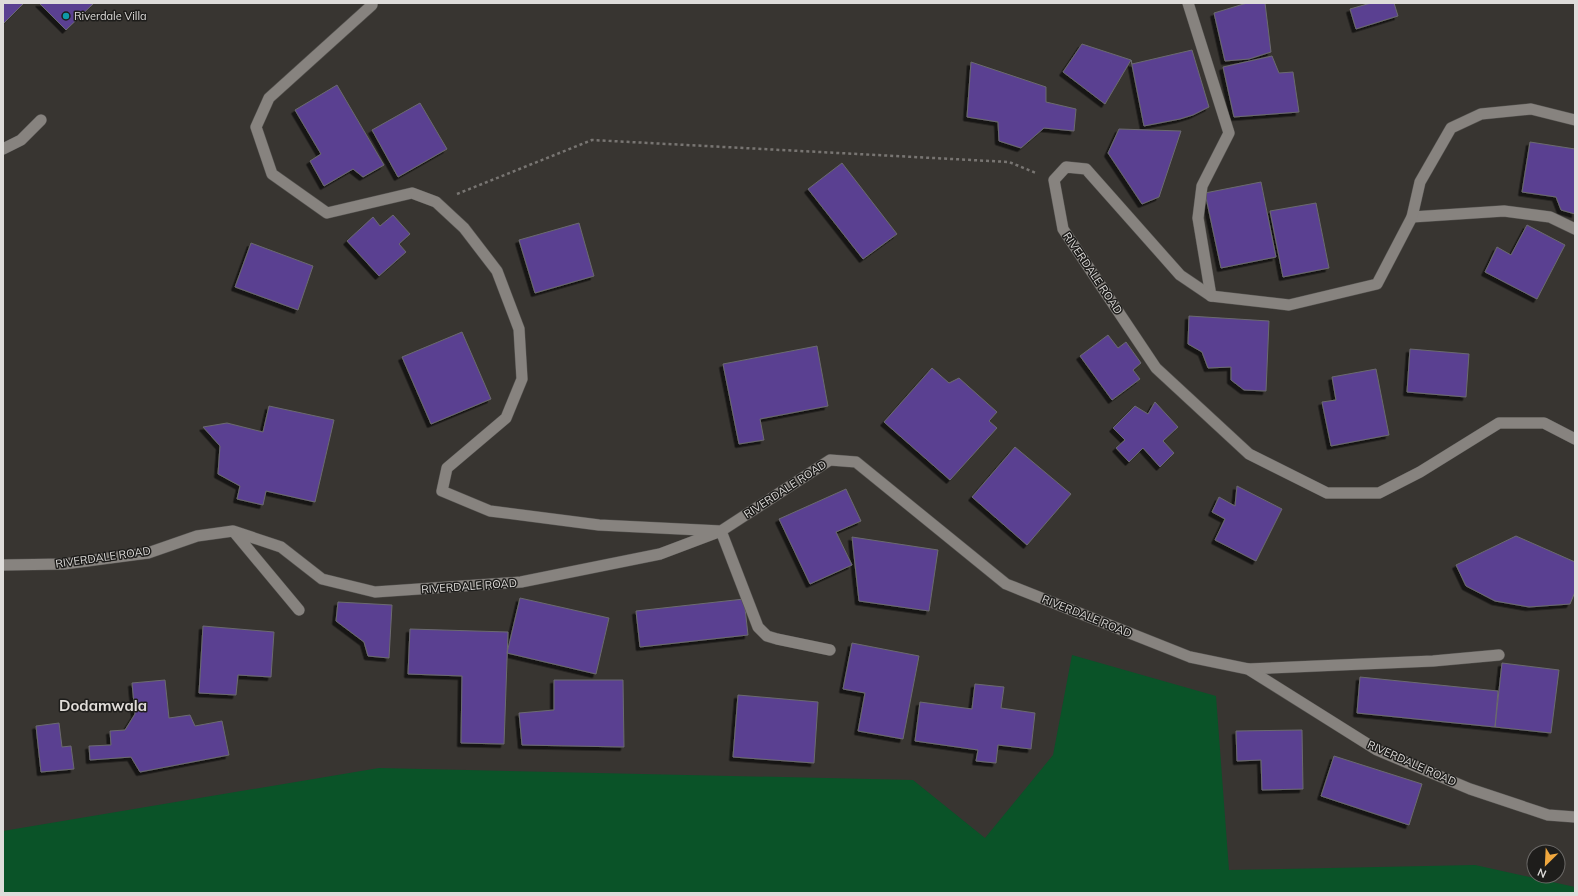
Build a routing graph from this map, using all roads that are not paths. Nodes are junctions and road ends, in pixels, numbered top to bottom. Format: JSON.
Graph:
{"nodes":[{"id":1,"x":372,"y":3,"type":"edge"},
{"id":2,"x":1188,"y":3,"type":"edge"},
{"id":3,"x":41,"y":120,"type":"dead end"},
{"id":4,"x":1575,"y":120,"type":"edge"},
{"id":5,"x":3,"y":149,"type":"edge"},
{"id":6,"x":1412,"y":217,"type":"junction"},
{"id":7,"x":1575,"y":229,"type":"edge"},
{"id":8,"x":1211,"y":296,"type":"junction"},
{"id":9,"x":1575,"y":439,"type":"edge"},
{"id":10,"x":234,"y":531,"type":"junction"},
{"id":11,"x":721,"y":531,"type":"junction"},
{"id":12,"x":3,"y":565,"type":"edge"},
{"id":13,"x":299,"y":610,"type":"dead end"},
{"id":14,"x":830,"y":650,"type":"dead end"},
{"id":15,"x":1499,"y":655,"type":"dead end"},
{"id":16,"x":1248,"y":669,"type":"junction"},
{"id":17,"x":1575,"y":817,"type":"edge"}],
"edges":[{"from":1,"to":11,"type":"street"},
{"from":2,"to":8,"type":"street"},
{"from":3,"to":5,"type":"street"},
{"from":4,"to":6,"type":"street"},
{"from":6,"to":7,"type":"street"},
{"from":6,"to":8,"type":"street"},
{"from":8,"to":9,"type":"street","name":"RIVERDALE ROAD"},
{"from":10,"to":11,"type":"street","name":"RIVERDALE ROAD"},
{"from":10,"to":12,"type":"street","name":"RIVERDALE ROAD"},
{"from":10,"to":13,"type":"street"},
{"from":11,"to":14,"type":"street"},
{"from":11,"to":16,"type":"street","name":"RIVERDALE ROAD"},
{"from":15,"to":16,"type":"street"},
{"from":16,"to":17,"type":"street","name":"RIVERDALE ROAD"}]}
